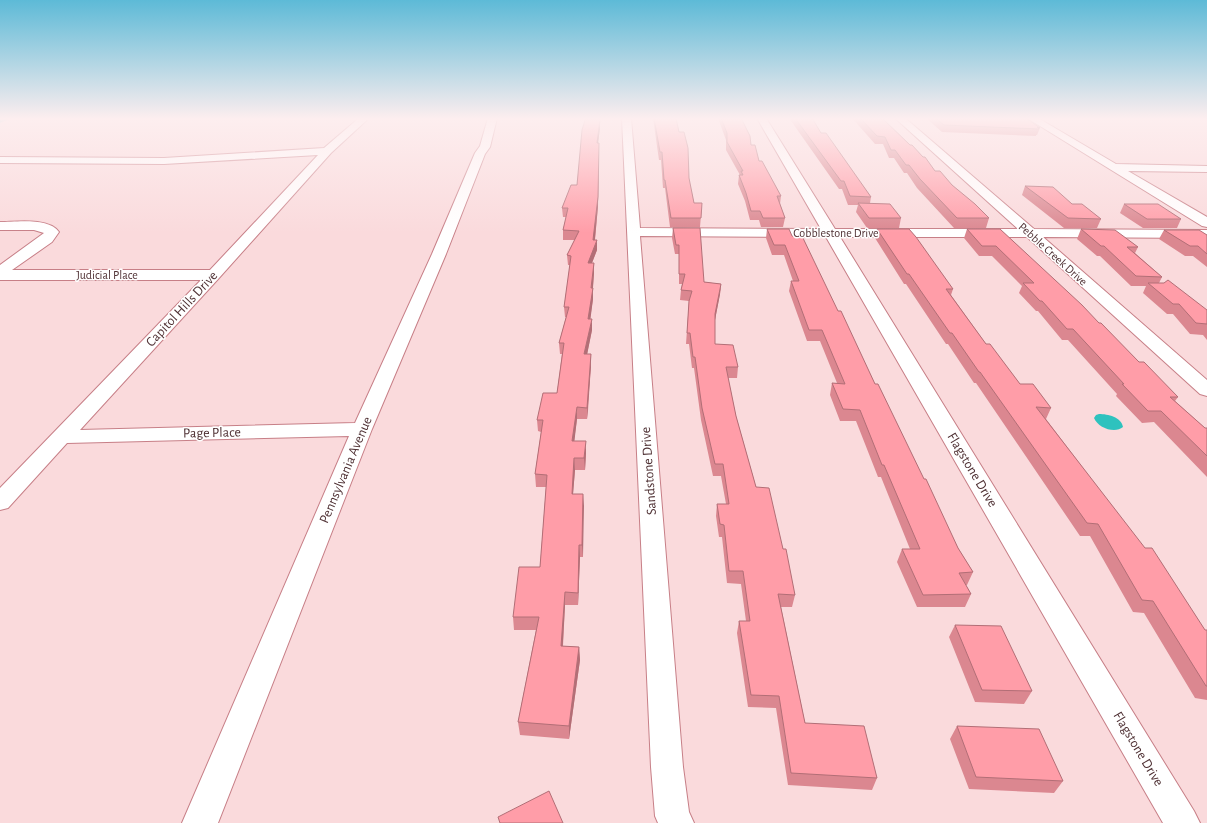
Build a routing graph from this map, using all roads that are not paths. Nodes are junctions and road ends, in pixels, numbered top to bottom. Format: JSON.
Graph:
{"nodes":[{"id":1,"x":229,"y":156,"type":"edge"},
{"id":2,"x":322,"y":156,"type":"edge"},
{"id":3,"x":479,"y":156,"type":"edge"},
{"id":4,"x":629,"y":156,"type":"edge"},
{"id":5,"x":785,"y":156,"type":"edge"},
{"id":6,"x":943,"y":156,"type":"edge"},
{"id":7,"x":1096,"y":156,"type":"edge"},
{"id":8,"x":0,"y":160,"type":"edge"},
{"id":9,"x":1114,"y":167,"type":"junction"},
{"id":10,"x":1207,"y":169,"type":"edge"},
{"id":11,"x":1207,"y":223,"type":"edge"},
{"id":12,"x":0,"y":226,"type":"edge"},
{"id":13,"x":634,"y":232,"type":"junction"},
{"id":14,"x":831,"y":232,"type":"junction"},
{"id":15,"x":1030,"y":233,"type":"junction"},
{"id":16,"x":1207,"y":234,"type":"edge"},
{"id":17,"x":0,"y":272,"type":"edge"},
{"id":18,"x":0,"y":275,"type":"edge"},
{"id":19,"x":214,"y":275,"type":"junction"},
{"id":20,"x":1207,"y":390,"type":"edge"},
{"id":21,"x":362,"y":429,"type":"junction"},
{"id":22,"x":61,"y":437,"type":"junction"},
{"id":23,"x":0,"y":502,"type":"edge"},
{"id":24,"x":200,"y":823,"type":"edge"},
{"id":25,"x":676,"y":823,"type":"edge"},
{"id":26,"x":1182,"y":823,"type":"edge"}],
"edges":[{"from":1,"to":8,"type":"street"},
{"from":2,"to":19,"type":"street","name":"Capitol Hills Drive"},
{"from":3,"to":21,"type":"street","name":"Pennsylvania Avenue"},
{"from":4,"to":13,"type":"street","name":"Sandstone Drive"},
{"from":5,"to":14,"type":"street","name":"Flagstone Drive"},
{"from":6,"to":15,"type":"street","name":"Pebble Creek Drive"},
{"from":7,"to":9,"type":"street"},
{"from":9,"to":10,"type":"street"},
{"from":9,"to":11,"type":"street"},
{"from":12,"to":17,"type":"street"},
{"from":13,"to":14,"type":"street","name":"Cobblestone Drive"},
{"from":13,"to":25,"type":"street","name":"Sandstone Drive"},
{"from":14,"to":15,"type":"street","name":"Cobblestone Drive"},
{"from":14,"to":26,"type":"street","name":"Flagstone Drive"},
{"from":15,"to":16,"type":"street","name":"Cobblestone Drive"},
{"from":15,"to":20,"type":"street","name":"Pebble Creek Drive"},
{"from":18,"to":19,"type":"street","name":"Judicial Place"},
{"from":19,"to":22,"type":"street","name":"Capitol Hills Drive"},
{"from":21,"to":22,"type":"street","name":"Page Place"},
{"from":21,"to":24,"type":"street","name":"Pennsylvania Avenue"},
{"from":22,"to":23,"type":"street","name":"Capitol Hills Drive"}]}
